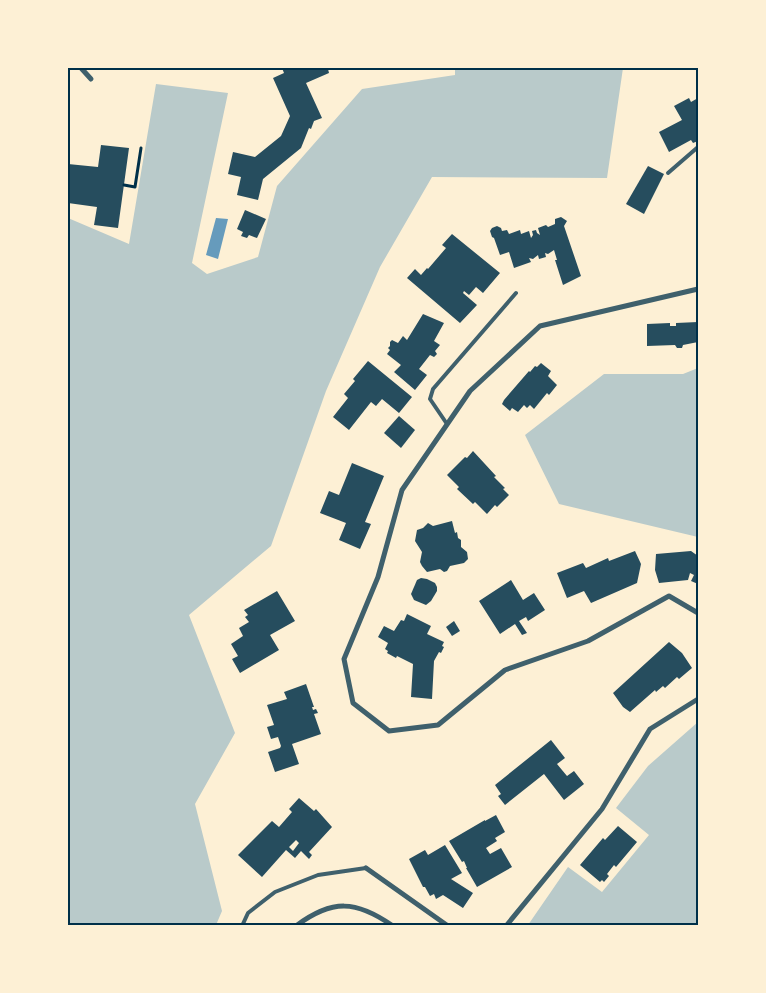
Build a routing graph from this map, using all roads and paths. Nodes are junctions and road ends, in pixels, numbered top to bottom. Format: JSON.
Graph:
{"nodes":[{"id":1,"x":80,"y":68,"type":"edge"},
{"id":2,"x":91,"y":79,"type":"dead end"},
{"id":3,"x":698,"y":147,"type":"edge"},
{"id":4,"x":141,"y":148,"type":"dead end"},
{"id":5,"x":668,"y":173,"type":"dead end"},
{"id":6,"x":124,"y":185,"type":"dead end"},
{"id":7,"x":698,"y":289,"type":"edge"},
{"id":8,"x":516,"y":293,"type":"dead end"},
{"id":9,"x":447,"y":424,"type":"junction"},
{"id":10,"x":698,"y":612,"type":"edge"},
{"id":11,"x":698,"y":699,"type":"edge"},
{"id":12,"x":366,"y":868,"type":"joint"},
{"id":13,"x":242,"y":926,"type":"edge"},
{"id":14,"x":296,"y":926,"type":"edge"},
{"id":15,"x":393,"y":926,"type":"edge"},
{"id":16,"x":448,"y":926,"type":"edge"},
{"id":17,"x":506,"y":926,"type":"edge"}],
"edges":[{"from":1,"to":2,"type":"street"},
{"from":3,"to":5,"type":"lane"},
{"from":4,"to":6,"type":"path"},
{"from":7,"to":9,"type":"street"},
{"from":8,"to":9,"type":"lane"},
{"from":9,"to":10,"type":"street"},
{"from":11,"to":17,"type":"street"},
{"from":12,"to":13,"type":"lane"},
{"from":12,"to":16,"type":"street"},
{"from":14,"to":15,"type":"street"}]}
